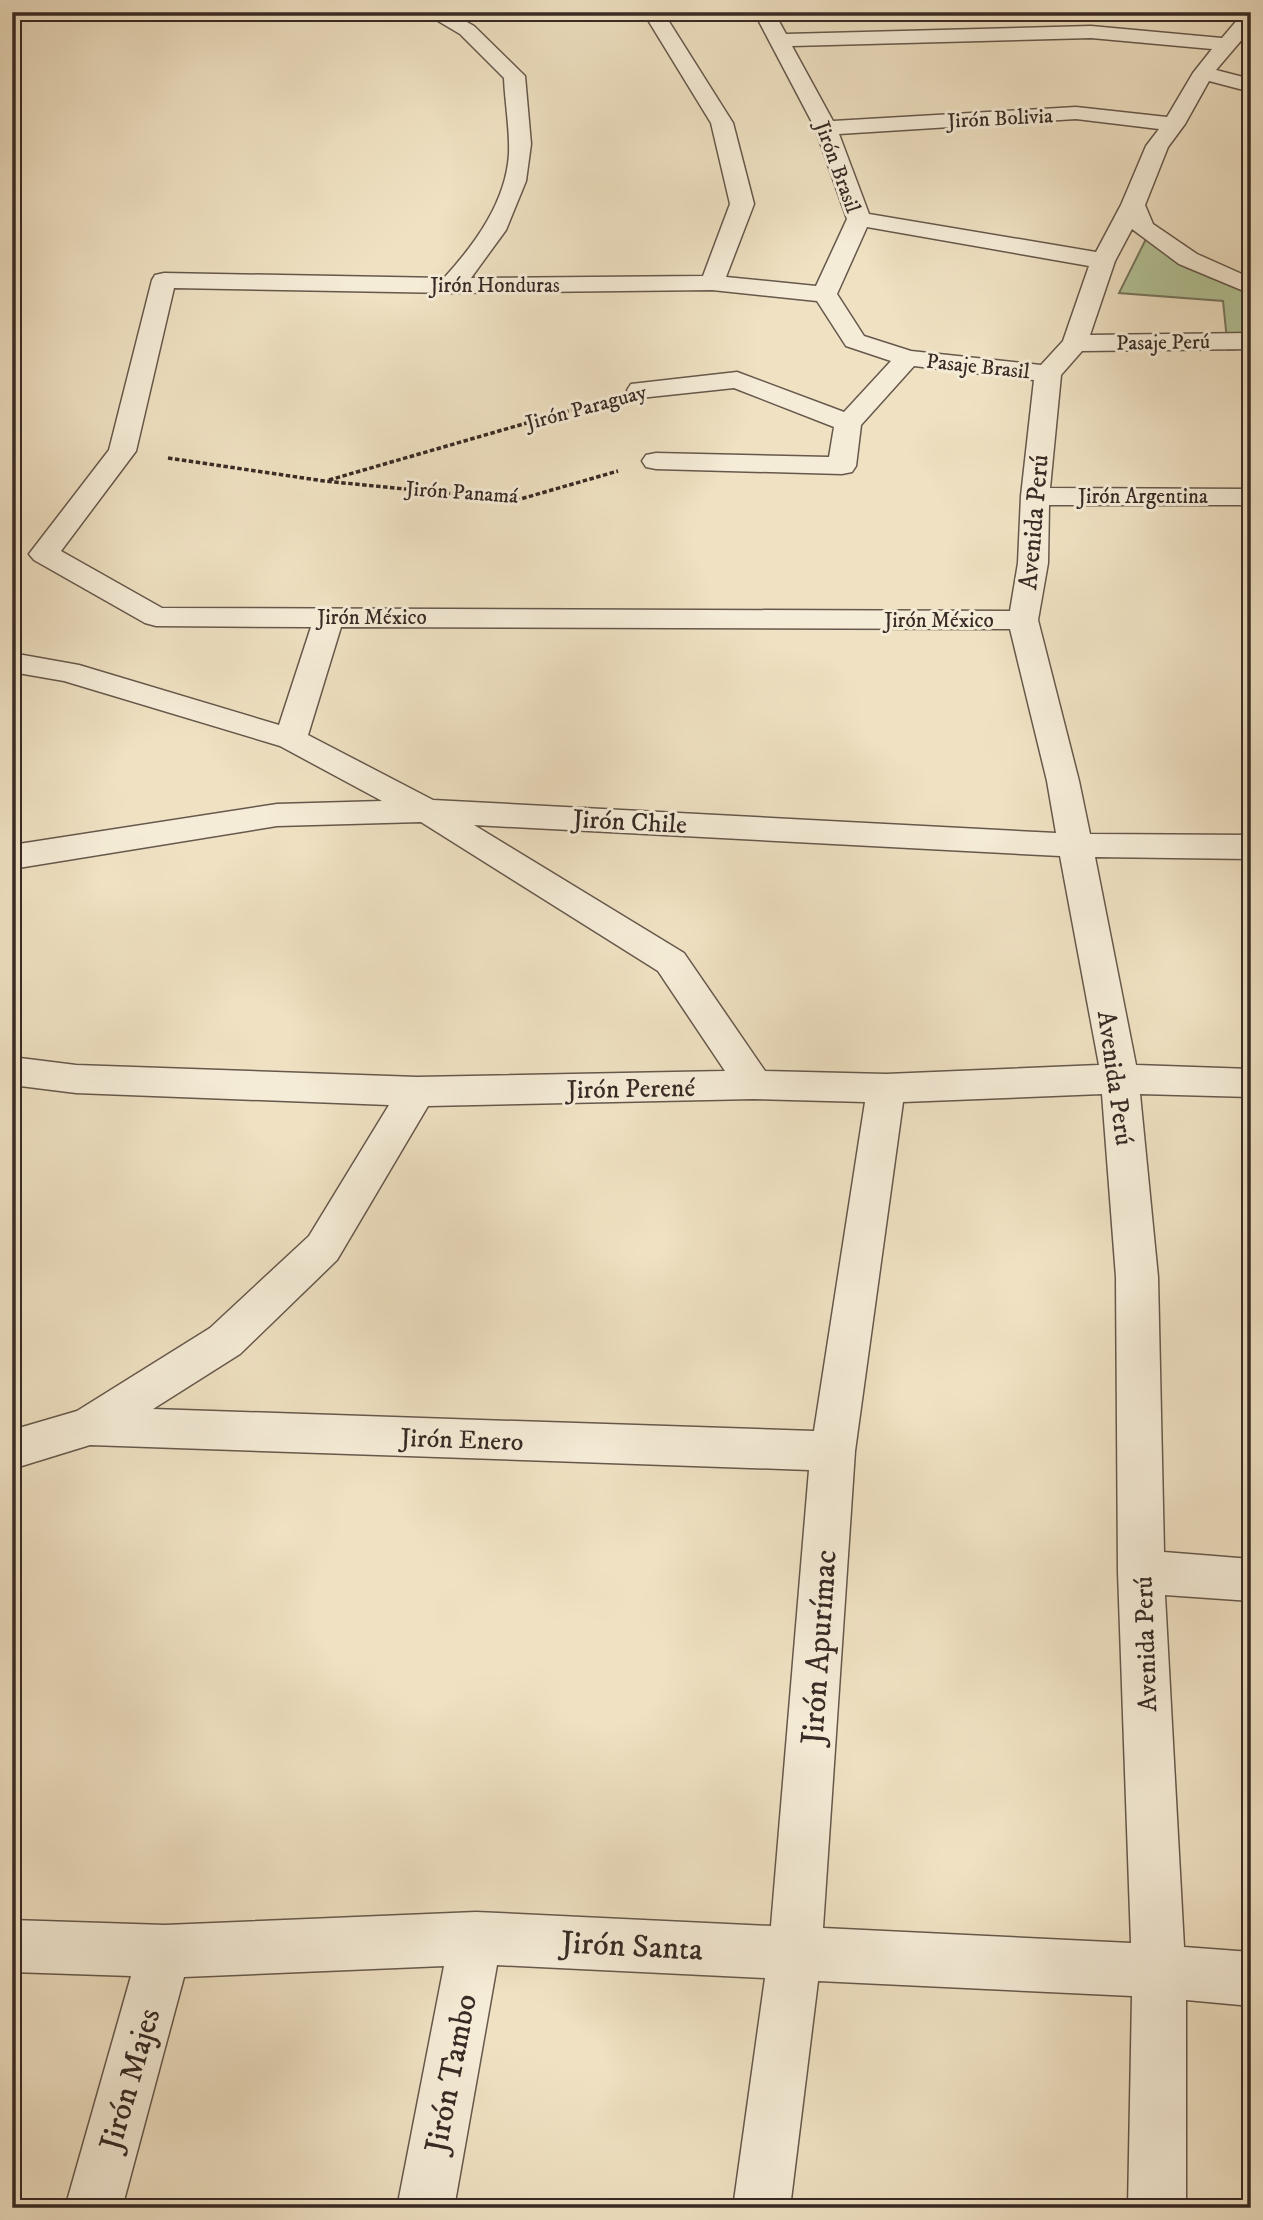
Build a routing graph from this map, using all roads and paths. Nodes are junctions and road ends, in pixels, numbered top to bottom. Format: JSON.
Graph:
{"nodes":[{"id":1,"x":433,"y":12,"type":"edge"},
{"id":2,"x":653,"y":12,"type":"edge"},
{"id":3,"x":764,"y":12,"type":"edge"},
{"id":4,"x":1251,"y":16,"type":"edge"},
{"id":5,"x":780,"y":40,"type":"junction"},
{"id":6,"x":1226,"y":44,"type":"junction"},
{"id":7,"x":1203,"y":73,"type":"junction"},
{"id":8,"x":1251,"y":86,"type":"edge"},
{"id":9,"x":1174,"y":124,"type":"junction"},
{"id":10,"x":826,"y":128,"type":"junction"},
{"id":11,"x":1133,"y":205,"type":"junction"},
{"id":12,"x":859,"y":219,"type":"junction"},
{"id":13,"x":1103,"y":261,"type":"junction"},
{"id":14,"x":164,"y":280,"type":"joint"},
{"id":15,"x":712,"y":283,"type":"junction"},
{"id":16,"x":451,"y":286,"type":"junction"},
{"id":17,"x":1251,"y":287,"type":"edge"},
{"id":18,"x":825,"y":294,"type":"junction"},
{"id":19,"x":1251,"y":341,"type":"edge"},
{"id":20,"x":1075,"y":343,"type":"junction"},
{"id":21,"x":908,"y":358,"type":"junction"},
{"id":22,"x":1048,"y":374,"type":"junction"},
{"id":23,"x":640,"y":390,"type":"joint"},
{"id":24,"x":848,"y":423,"type":"junction"},
{"id":25,"x":122,"y":451,"type":"junction"},
{"id":26,"x":656,"y":461,"type":"joint"},
{"id":27,"x":324,"y":481,"type":"junction"},
{"id":28,"x":1035,"y":496,"type":"junction"},
{"id":29,"x":1251,"y":497,"type":"edge"},
{"id":30,"x":329,"y":617,"type":"junction"},
{"id":31,"x":1023,"y":620,"type":"junction"},
{"id":32,"x":12,"y":662,"type":"edge"},
{"id":33,"x":291,"y":739,"type":"junction"},
{"id":34,"x":427,"y":810,"type":"junction"},
{"id":35,"x":1073,"y":845,"type":"junction"},
{"id":36,"x":1251,"y":847,"type":"edge"},
{"id":37,"x":12,"y":857,"type":"edge"},
{"id":38,"x":12,"y":1071,"type":"edge"},
{"id":39,"x":1120,"y":1079,"type":"junction"},
{"id":40,"x":1251,"y":1083,"type":"edge"},
{"id":41,"x":754,"y":1086,"type":"junction"},
{"id":42,"x":886,"y":1088,"type":"junction"},
{"id":43,"x":417,"y":1092,"type":"junction"},
{"id":44,"x":90,"y":1426,"type":"junction"},
{"id":45,"x":12,"y":1450,"type":"edge"},
{"id":46,"x":833,"y":1451,"type":"junction"},
{"id":47,"x":1141,"y":1572,"type":"junction"},
{"id":48,"x":1251,"y":1580,"type":"edge"},
{"id":49,"x":476,"y":1938,"type":"junction"},
{"id":50,"x":12,"y":1945,"type":"edge"},
{"id":51,"x":165,"y":1951,"type":"junction"},
{"id":52,"x":795,"y":1952,"type":"junction"},
{"id":53,"x":1158,"y":1971,"type":"junction"},
{"id":54,"x":1251,"y":1979,"type":"edge"},
{"id":55,"x":93,"y":2208,"type":"edge"},
{"id":56,"x":425,"y":2208,"type":"edge"},
{"id":57,"x":761,"y":2208,"type":"edge"},
{"id":58,"x":1157,"y":2208,"type":"edge"}],
"edges":[{"from":1,"to":16,"type":"street"},
{"from":2,"to":15,"type":"street"},
{"from":3,"to":5,"type":"street","name":"Jirón Brasil"},
{"from":4,"to":6,"type":"street"},
{"from":5,"to":6,"type":"street"},
{"from":5,"to":10,"type":"street","name":"Jirón Brasil"},
{"from":6,"to":7,"type":"street"},
{"from":7,"to":8,"type":"street"},
{"from":7,"to":9,"type":"street"},
{"from":9,"to":10,"type":"street","name":"Jirón Bolivia"},
{"from":9,"to":11,"type":"street"},
{"from":10,"to":12,"type":"street","name":"Jirón Brasil"},
{"from":11,"to":13,"type":"street"},
{"from":11,"to":17,"type":"street"},
{"from":12,"to":13,"type":"street"},
{"from":12,"to":18,"type":"street","name":"Jirón Brasil"},
{"from":13,"to":20,"type":"street"},
{"from":14,"to":16,"type":"street","name":"Jirón Honduras"},
{"from":14,"to":25,"type":"street","name":"Jirón México"},
{"from":15,"to":16,"type":"street","name":"Jirón Honduras"},
{"from":15,"to":18,"type":"street","name":"Jirón Honduras"},
{"from":18,"to":21,"type":"street"},
{"from":19,"to":20,"type":"street","name":"Pasaje Perú"},
{"from":20,"to":22,"type":"street"},
{"from":21,"to":22,"type":"street","name":"Pasaje Brasil"},
{"from":21,"to":24,"type":"street"},
{"from":22,"to":28,"type":"street","name":"Avenida Perú"},
{"from":23,"to":24,"type":"street","name":"Jirón Paraguay"},
{"from":23,"to":27,"type":"path","name":"Jirón Paraguay"},
{"from":24,"to":26,"type":"street"},
{"from":25,"to":27,"type":"path","name":"Jirón Panamá"},
{"from":25,"to":30,"type":"street","name":"Jirón México"},
{"from":26,"to":27,"type":"path","name":"Jirón Panamá"},
{"from":28,"to":29,"type":"street","name":"Jirón Argentina"},
{"from":28,"to":31,"type":"street","name":"Avenida Perú"},
{"from":30,"to":31,"type":"street","name":"Jirón México"},
{"from":30,"to":33,"type":"street"},
{"from":31,"to":35,"type":"street","name":"Avenida Perú"},
{"from":32,"to":33,"type":"street"},
{"from":33,"to":34,"type":"street"},
{"from":34,"to":35,"type":"street","name":"Jirón Chile"},
{"from":34,"to":37,"type":"street","name":"Jirón Chile"},
{"from":34,"to":41,"type":"street"},
{"from":35,"to":36,"type":"street","name":"Jirón Chile"},
{"from":35,"to":39,"type":"street","name":"Avenida Perú"},
{"from":38,"to":43,"type":"street","name":"Jirón Perené"},
{"from":39,"to":40,"type":"street","name":"Jirón Perené"},
{"from":39,"to":42,"type":"street","name":"Jirón Perené"},
{"from":39,"to":47,"type":"street","name":"Avenida Perú"},
{"from":41,"to":42,"type":"street","name":"Jirón Perené"},
{"from":41,"to":43,"type":"street","name":"Jirón Perené"},
{"from":42,"to":46,"type":"street","name":"Jirón Apurímac"},
{"from":43,"to":44,"type":"street"},
{"from":44,"to":45,"type":"street"},
{"from":44,"to":46,"type":"street","name":"Jirón Enero"},
{"from":46,"to":52,"type":"street","name":"Jirón Apurímac"},
{"from":47,"to":48,"type":"street"},
{"from":47,"to":53,"type":"street","name":"Avenida Perú"},
{"from":49,"to":51,"type":"street","name":"Jirón Santa"},
{"from":49,"to":52,"type":"street","name":"Jirón Santa"},
{"from":49,"to":56,"type":"street","name":"Jirón Tambo"},
{"from":50,"to":51,"type":"street","name":"Jirón Santa"},
{"from":51,"to":55,"type":"street","name":"Jirón Majes"},
{"from":52,"to":53,"type":"street","name":"Jirón Santa"},
{"from":52,"to":57,"type":"street","name":"Jirón Apurímac"},
{"from":53,"to":54,"type":"street","name":"Jirón Santa"},
{"from":53,"to":58,"type":"street","name":"Avenida Perú"}]}
